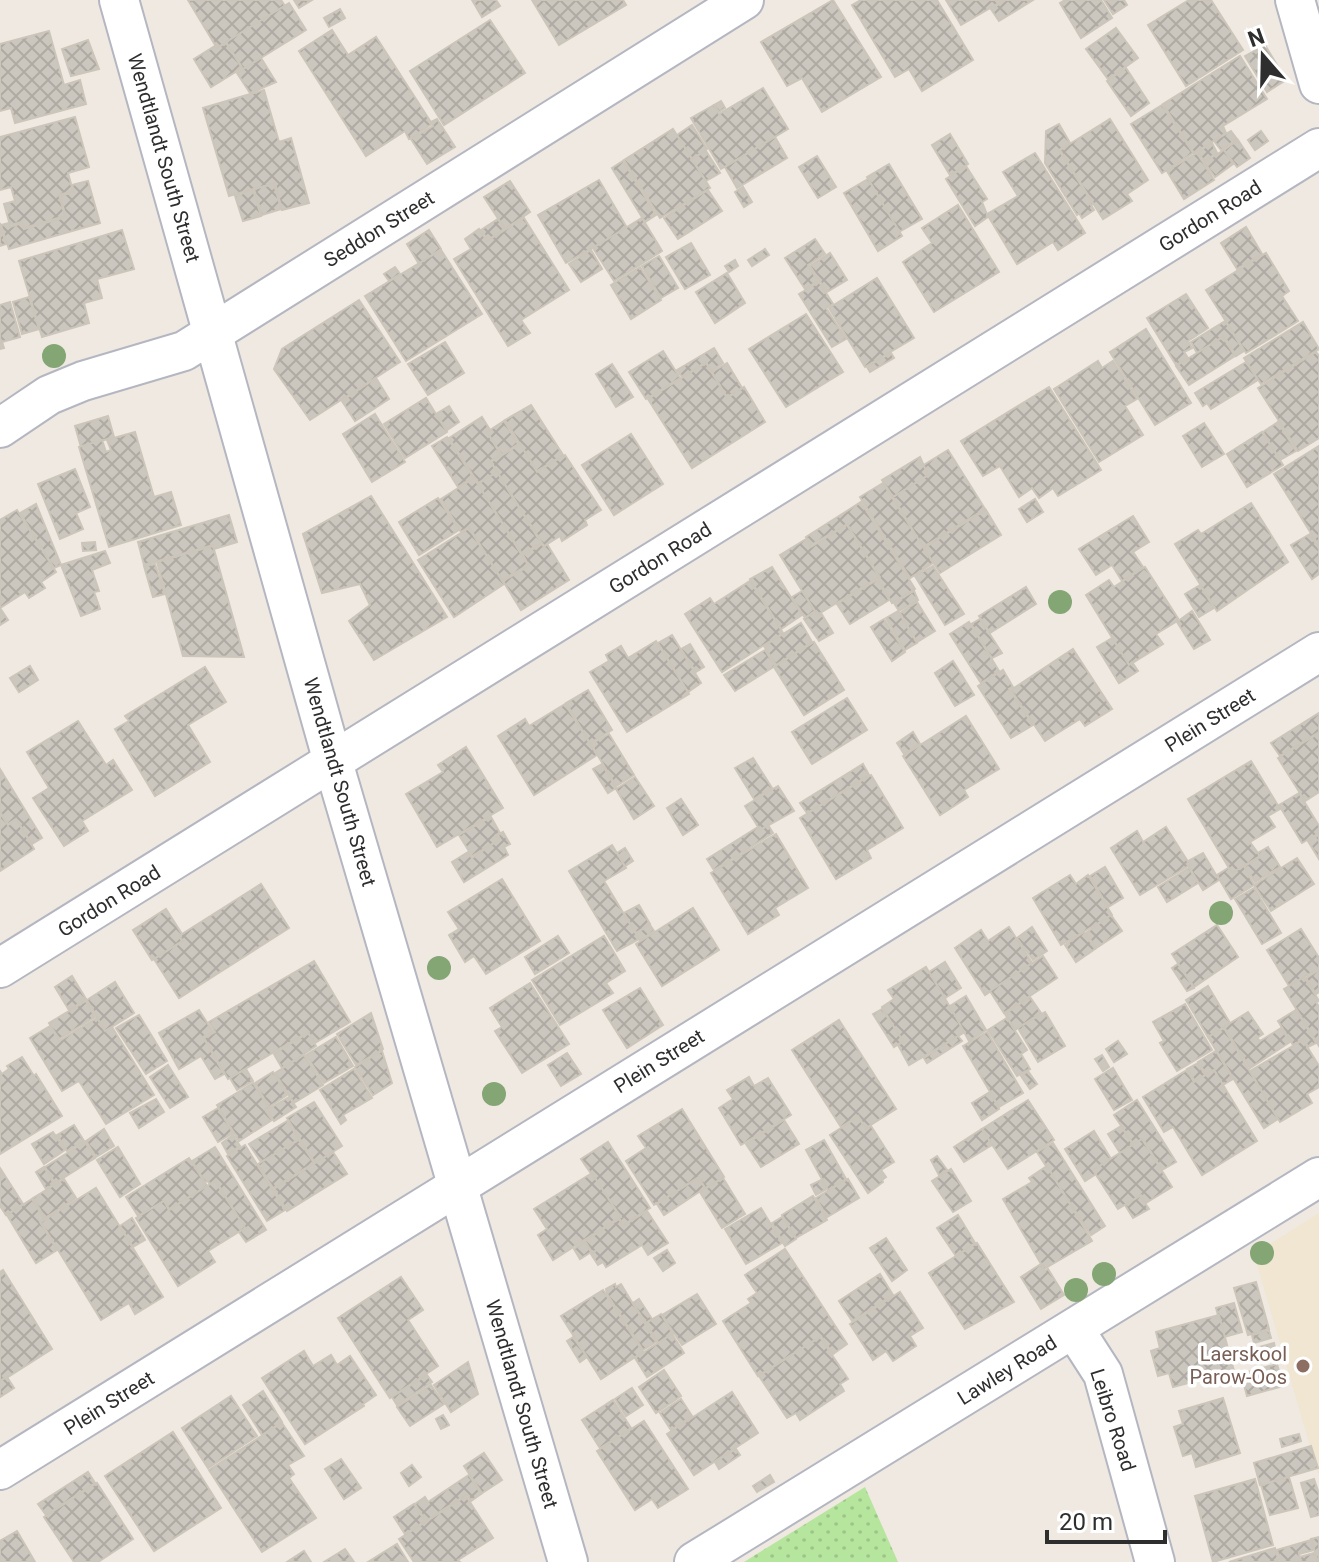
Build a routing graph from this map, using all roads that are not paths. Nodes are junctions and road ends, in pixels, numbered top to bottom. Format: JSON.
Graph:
{"nodes":[{"id":1,"x":119,"y":0,"type":"edge"},
{"id":2,"x":744,"y":0,"type":"edge"},
{"id":3,"x":1295,"y":0,"type":"edge"},
{"id":4,"x":1319,"y":84,"type":"edge"},
{"id":5,"x":1319,"y":148,"type":"edge"},
{"id":6,"x":213,"y":334,"type":"junction"},
{"id":7,"x":0,"y":428,"type":"edge"},
{"id":8,"x":1319,"y":652,"type":"edge"},
{"id":9,"x":333,"y":762,"type":"junction"},
{"id":10,"x":0,"y":968,"type":"edge"},
{"id":11,"x":1319,"y":1177,"type":"edge"},
{"id":12,"x":459,"y":1185,"type":"junction"},
{"id":13,"x":1074,"y":1329,"type":"junction"},
{"id":14,"x":0,"y":1470,"type":"edge"},
{"id":15,"x":568,"y":1562,"type":"edge"},
{"id":16,"x":694,"y":1562,"type":"edge"},
{"id":17,"x":1155,"y":1562,"type":"edge"}],
"edges":[{"from":1,"to":6,"type":"street","name":"Wendtlandt South Street"},
{"from":2,"to":6,"type":"street","name":"Seddon Street"},
{"from":3,"to":4,"type":"street"},
{"from":5,"to":9,"type":"street","name":"Gordon Road"},
{"from":6,"to":7,"type":"street","name":"Seddon Street"},
{"from":6,"to":9,"type":"street","name":"Wendtlandt South Street"},
{"from":8,"to":12,"type":"street","name":"Plein Street"},
{"from":9,"to":10,"type":"street","name":"Gordon Road"},
{"from":9,"to":12,"type":"street","name":"Wendtlandt South Street"},
{"from":11,"to":13,"type":"street","name":"Lawley Road"},
{"from":12,"to":14,"type":"street","name":"Plein Street"},
{"from":12,"to":15,"type":"street","name":"Wendtlandt South Street"},
{"from":13,"to":16,"type":"street","name":"Lawley Road"},
{"from":13,"to":17,"type":"street","name":"Leibro Road"}]}
